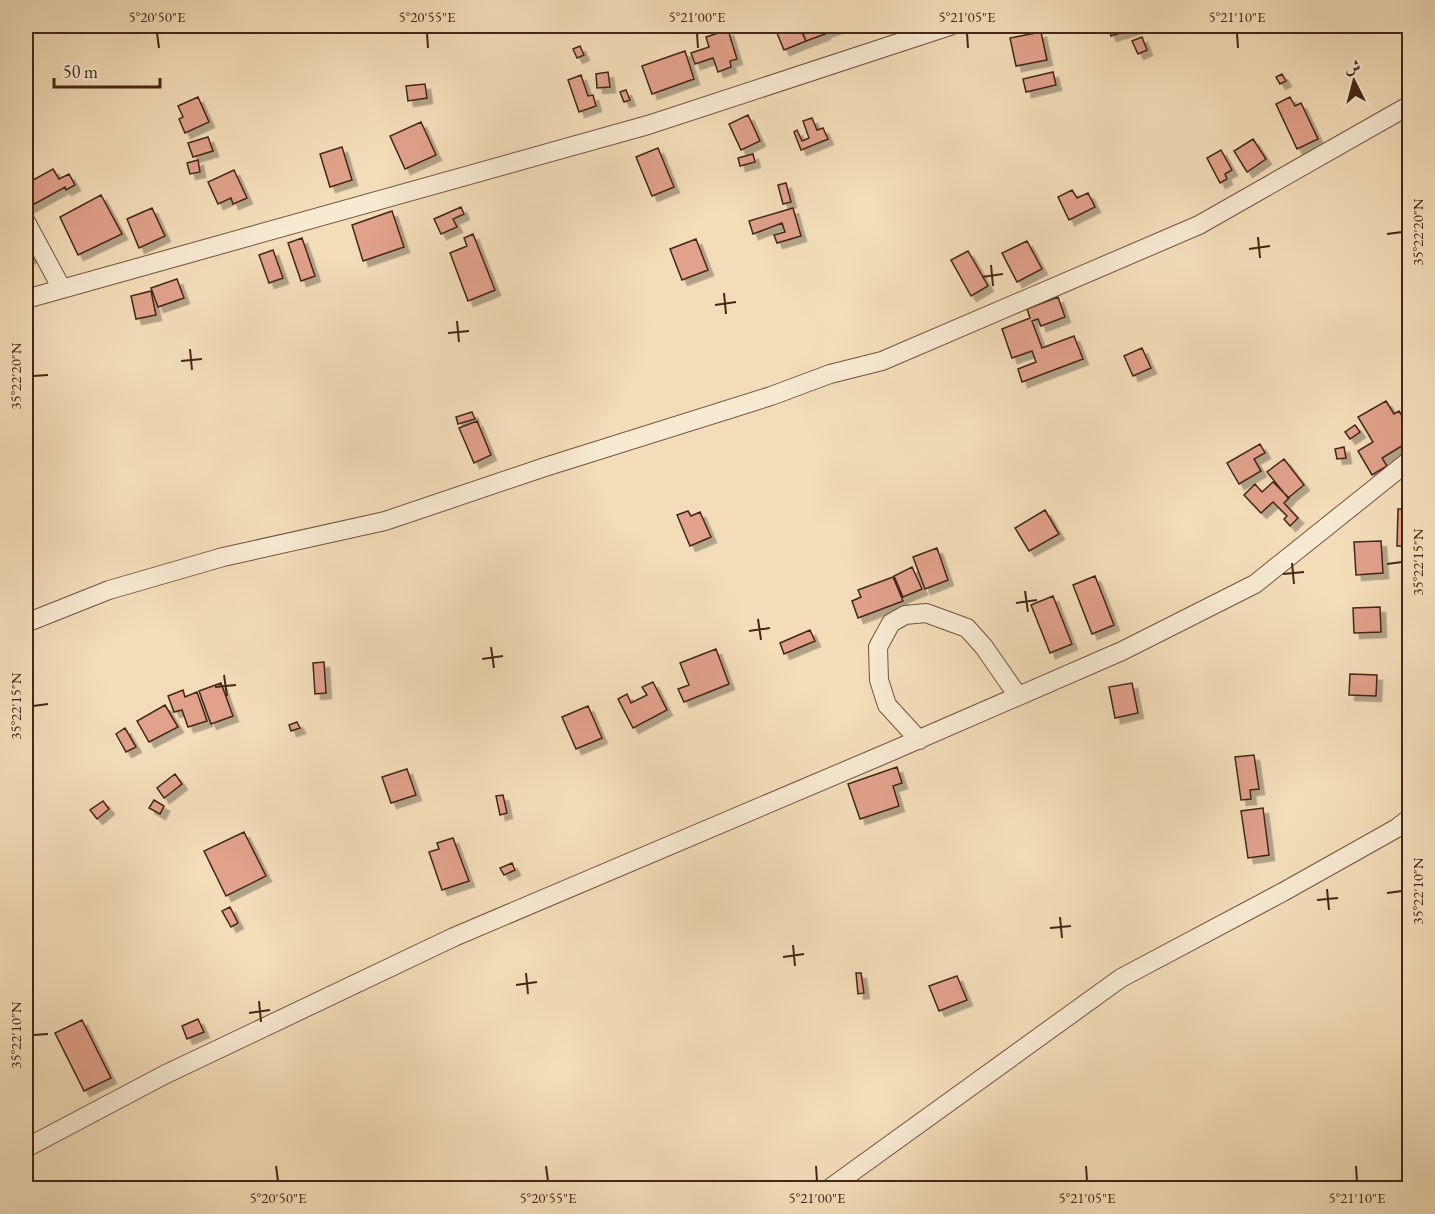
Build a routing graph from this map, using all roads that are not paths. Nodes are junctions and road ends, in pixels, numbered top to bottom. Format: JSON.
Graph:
{"nodes":[{"id":1,"x":950,"y":26,"type":"edge"},
{"id":2,"x":1410,"y":105,"type":"edge"},
{"id":3,"x":26,"y":222,"type":"edge"},
{"id":4,"x":62,"y":289,"type":"junction"},
{"id":5,"x":26,"y":299,"type":"edge"},
{"id":6,"x":1410,"y":460,"type":"edge"},
{"id":7,"x":26,"y":623,"type":"edge"},
{"id":8,"x":1018,"y":696,"type":"junction"},
{"id":9,"x":919,"y":740,"type":"junction"},
{"id":10,"x":1410,"y":818,"type":"edge"},
{"id":11,"x":26,"y":1148,"type":"edge"},
{"id":12,"x":830,"y":1188,"type":"edge"}],
"edges":[{"from":1,"to":4,"type":"street"},
{"from":2,"to":7,"type":"street"},
{"from":3,"to":4,"type":"street"},
{"from":4,"to":5,"type":"street"},
{"from":6,"to":8,"type":"street"},
{"from":8,"to":9,"type":"street"},
{"from":8,"to":9,"type":"street"},
{"from":9,"to":11,"type":"street"},
{"from":10,"to":12,"type":"street"}]}
